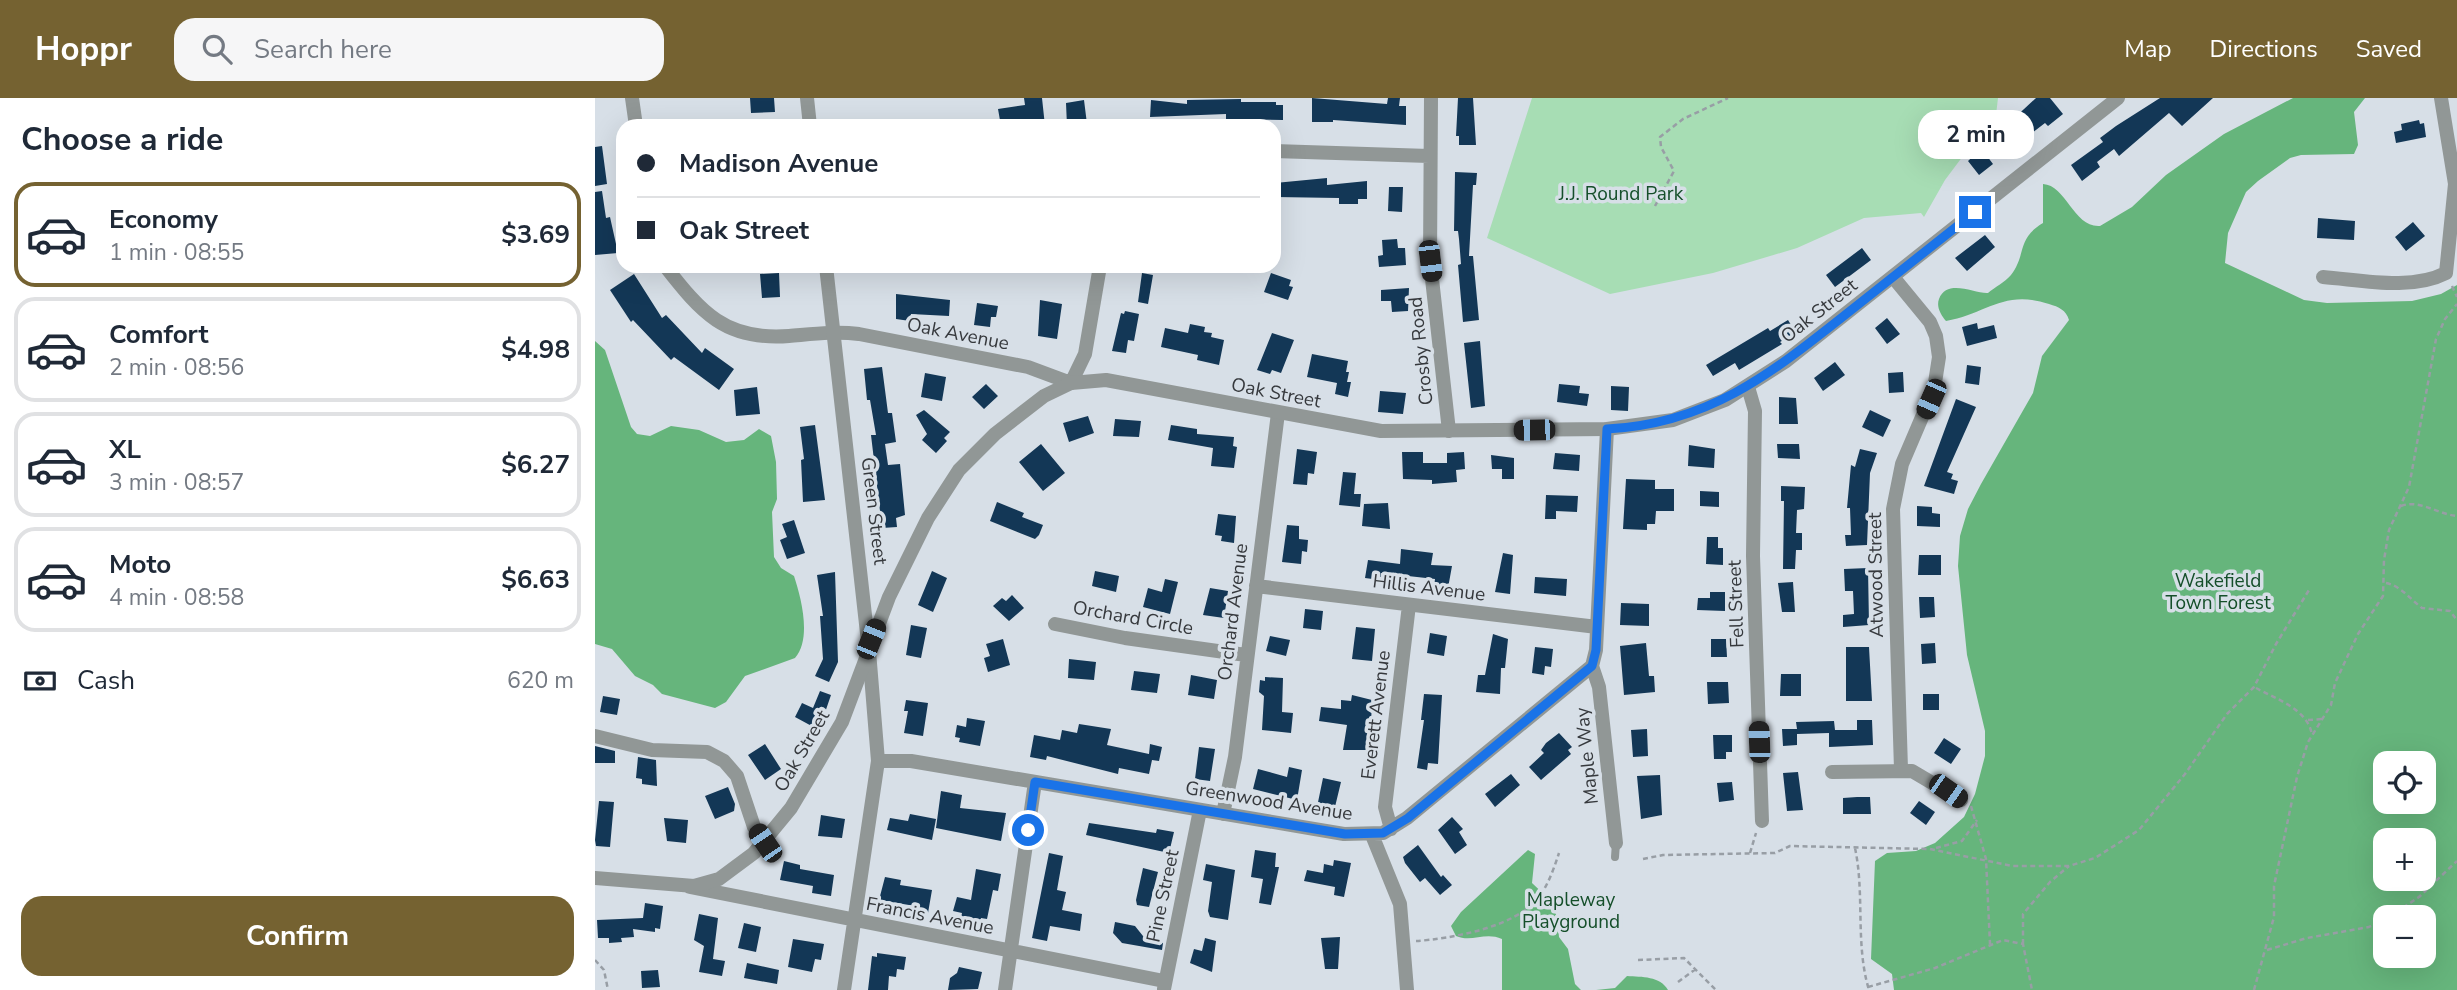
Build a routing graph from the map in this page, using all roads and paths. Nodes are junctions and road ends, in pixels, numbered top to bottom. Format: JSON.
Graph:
{"nodes":[{"id":1,"x":632,"y":98,"type":"edge"},
{"id":2,"x":807,"y":98,"type":"edge"},
{"id":3,"x":1431,"y":98,"type":"edge"},
{"id":4,"x":1728,"y":98,"type":"edge"},
{"id":5,"x":2118,"y":98,"type":"edge"},
{"id":6,"x":2441,"y":98,"type":"edge"},
{"id":7,"x":635,"y":119,"type":"edge"},
{"id":8,"x":809,"y":119,"type":"edge"},
{"id":9,"x":1281,"y":151,"type":"edge"},
{"id":10,"x":1429,"y":156,"type":"junction"},
{"id":11,"x":1655,"y":206,"type":"dead end"},
{"id":12,"x":671,"y":273,"type":"edge"},
{"id":13,"x":827,"y":273,"type":"edge"},
{"id":14,"x":1100,"y":273,"type":"edge"},
{"id":15,"x":1893,"y":276,"type":"junction"},
{"id":16,"x":2323,"y":277,"type":"dead end"},
{"id":17,"x":2457,"y":304,"type":"edge"},
{"id":18,"x":834,"y":331,"type":"junction"},
{"id":19,"x":1071,"y":383,"type":"junction"},
{"id":20,"x":1748,"y":387,"type":"junction"},
{"id":21,"x":1278,"y":413,"type":"junction"},
{"id":22,"x":1607,"y":429,"type":"junction"},
{"id":23,"x":1449,"y":431,"type":"junction"},
{"id":24,"x":2401,"y":506,"type":"junction"},
{"id":25,"x":2457,"y":516,"type":"edge"},
{"id":26,"x":2384,"y":582,"type":"junction"},
{"id":27,"x":1256,"y":586,"type":"junction"},
{"id":28,"x":2309,"y":590,"type":"dead end"},
{"id":29,"x":1409,"y":605,"type":"junction"},
{"id":30,"x":2457,"y":621,"type":"edge"},
{"id":31,"x":1055,"y":624,"type":"dead end"},
{"id":32,"x":1597,"y":627,"type":"junction"},
{"id":33,"x":869,"y":647,"type":"junction"},
{"id":34,"x":1246,"y":655,"type":"junction"},
{"id":35,"x":1592,"y":666,"type":"junction"},
{"id":36,"x":2254,"y":687,"type":"junction"},
{"id":37,"x":2305,"y":718,"type":"junction"},
{"id":38,"x":2323,"y":718,"type":"junction"},
{"id":39,"x":2312,"y":735,"type":"junction"},
{"id":40,"x":595,"y":736,"type":"edge"},
{"id":41,"x":878,"y":761,"type":"junction"},
{"id":42,"x":1901,"y":769,"type":"junction"},
{"id":43,"x":1832,"y":772,"type":"dead end"},
{"id":44,"x":1035,"y":782,"type":"junction"},
{"id":45,"x":1961,"y":800,"type":"joint"},
{"id":46,"x":1201,"y":810,"type":"junction"},
{"id":47,"x":1223,"y":814,"type":"junction"},
{"id":48,"x":1976,"y":820,"type":"junction"},
{"id":49,"x":1762,"y":821,"type":"joint"},
{"id":50,"x":1391,"y":828,"type":"junction"},
{"id":51,"x":1372,"y":835,"type":"junction"},
{"id":52,"x":765,"y":843,"type":"junction"},
{"id":53,"x":1855,"y":848,"type":"junction"},
{"id":54,"x":1930,"y":849,"type":"junction"},
{"id":55,"x":1615,"y":850,"type":"dead end"},
{"id":56,"x":1559,"y":853,"type":"dead end"},
{"id":57,"x":1750,"y":853,"type":"junction"},
{"id":58,"x":1643,"y":859,"type":"dead end"},
{"id":59,"x":1986,"y":859,"type":"junction"},
{"id":60,"x":2457,"y":861,"type":"edge"},
{"id":61,"x":2069,"y":866,"type":"junction"},
{"id":62,"x":595,"y":878,"type":"edge"},
{"id":63,"x":688,"y":887,"type":"junction"},
{"id":64,"x":2407,"y":905,"type":"edge"},
{"id":65,"x":855,"y":921,"type":"junction"},
{"id":66,"x":2373,"y":926,"type":"edge"},
{"id":67,"x":1406,"y":941,"type":"junction"},
{"id":68,"x":1990,"y":944,"type":"junction"},
{"id":69,"x":2023,"y":944,"type":"junction"},
{"id":70,"x":1011,"y":951,"type":"junction"},
{"id":71,"x":2266,"y":951,"type":"junction"},
{"id":72,"x":595,"y":960,"type":"edge"},
{"id":73,"x":1637,"y":960,"type":"dead end"},
{"id":74,"x":1697,"y":968,"type":"junction"},
{"id":75,"x":1678,"y":982,"type":"dead end"},
{"id":76,"x":1164,"y":986,"type":"edge"},
{"id":77,"x":1868,"y":988,"type":"edge"},
{"id":78,"x":608,"y":990,"type":"edge"},
{"id":79,"x":844,"y":990,"type":"edge"},
{"id":80,"x":1005,"y":990,"type":"edge"},
{"id":81,"x":1407,"y":990,"type":"edge"},
{"id":82,"x":1716,"y":990,"type":"edge"},
{"id":83,"x":2032,"y":990,"type":"edge"},
{"id":84,"x":2254,"y":990,"type":"edge"}],
"edges":[{"from":1,"to":7,"type":"street"},
{"from":2,"to":8,"type":"street"},
{"from":3,"to":10,"type":"street","name":"Crosby Road"},
{"from":4,"to":11,"type":"path"},
{"from":5,"to":15,"type":"street","name":"Oak Street"},
{"from":6,"to":16,"type":"street"},
{"from":9,"to":10,"type":"street"},
{"from":10,"to":23,"type":"street","name":"Crosby Road"},
{"from":12,"to":18,"type":"street","name":"Oak Avenue"},
{"from":13,"to":18,"type":"street","name":"Green Street"},
{"from":14,"to":19,"type":"street"},
{"from":15,"to":20,"type":"street","name":"Oak Street"},
{"from":15,"to":42,"type":"street","name":"Atwood Street"},
{"from":17,"to":24,"type":"path"},
{"from":18,"to":19,"type":"street","name":"Oak Avenue"},
{"from":18,"to":33,"type":"street","name":"Green Street"},
{"from":19,"to":21,"type":"street","name":"Oak Street"},
{"from":19,"to":33,"type":"street","name":"Oak Street"},
{"from":20,"to":22,"type":"street","name":"Oak Street"},
{"from":20,"to":49,"type":"street","name":"Fell Street"},
{"from":21,"to":23,"type":"street","name":"Oak Street"},
{"from":21,"to":27,"type":"street","name":"Orchard Avenue"},
{"from":22,"to":23,"type":"street","name":"Oak Street"},
{"from":22,"to":32,"type":"street"},
{"from":24,"to":25,"type":"path"},
{"from":24,"to":26,"type":"path"},
{"from":26,"to":30,"type":"path"},
{"from":26,"to":38,"type":"path"},
{"from":27,"to":29,"type":"street","name":"Hillis Avenue"},
{"from":27,"to":34,"type":"street","name":"Orchard Avenue"},
{"from":28,"to":36,"type":"path"},
{"from":29,"to":32,"type":"street","name":"Hillis Avenue"},
{"from":29,"to":50,"type":"street","name":"Everett Avenue"},
{"from":31,"to":34,"type":"street","name":"Orchard Circle"},
{"from":32,"to":35,"type":"street"},
{"from":33,"to":41,"type":"street","name":"Green Street"},
{"from":33,"to":52,"type":"street","name":"Oak Street"},
{"from":34,"to":47,"type":"street","name":"Orchard Avenue"},
{"from":35,"to":50,"type":"street","name":"Greenwood Avenue"},
{"from":35,"to":55,"type":"street","name":"Maple Way"},
{"from":36,"to":37,"type":"path"},
{"from":36,"to":61,"type":"path"},
{"from":37,"to":38,"type":"path"},
{"from":37,"to":39,"type":"path"},
{"from":38,"to":39,"type":"path"},
{"from":39,"to":71,"type":"path"},
{"from":40,"to":52,"type":"street"},
{"from":41,"to":44,"type":"street","name":"Greenwood Avenue"},
{"from":41,"to":65,"type":"street"},
{"from":42,"to":43,"type":"street"},
{"from":42,"to":45,"type":"street"},
{"from":44,"to":46,"type":"street","name":"Greenwood Avenue"},
{"from":44,"to":70,"type":"street"},
{"from":45,"to":48,"type":"path"},
{"from":46,"to":47,"type":"street","name":"Greenwood Avenue"},
{"from":46,"to":76,"type":"street","name":"Pine Street"},
{"from":47,"to":51,"type":"street","name":"Greenwood Avenue"},
{"from":48,"to":54,"type":"path"},
{"from":48,"to":59,"type":"path"},
{"from":49,"to":57,"type":"path"},
{"from":50,"to":51,"type":"street","name":"Greenwood Avenue"},
{"from":51,"to":67,"type":"street"},
{"from":52,"to":63,"type":"street","name":"Oak Street"},
{"from":53,"to":54,"type":"path"},
{"from":53,"to":57,"type":"path"},
{"from":53,"to":77,"type":"path"},
{"from":54,"to":59,"type":"path"},
{"from":56,"to":67,"type":"path"},
{"from":57,"to":58,"type":"path"},
{"from":59,"to":61,"type":"path"},
{"from":59,"to":68,"type":"path"},
{"from":60,"to":64,"type":"path"},
{"from":61,"to":69,"type":"path"},
{"from":62,"to":63,"type":"street","name":"Oak Street"},
{"from":63,"to":65,"type":"street","name":"Francis Avenue"},
{"from":65,"to":70,"type":"street","name":"Francis Avenue"},
{"from":65,"to":79,"type":"street"},
{"from":66,"to":71,"type":"path"},
{"from":67,"to":81,"type":"street"},
{"from":68,"to":69,"type":"path"},
{"from":68,"to":77,"type":"path"},
{"from":69,"to":83,"type":"path"},
{"from":70,"to":76,"type":"street","name":"Francis Avenue"},
{"from":70,"to":80,"type":"street"},
{"from":71,"to":84,"type":"path"},
{"from":72,"to":78,"type":"path"},
{"from":73,"to":74,"type":"path"},
{"from":74,"to":75,"type":"path"},
{"from":74,"to":82,"type":"path"}]}
